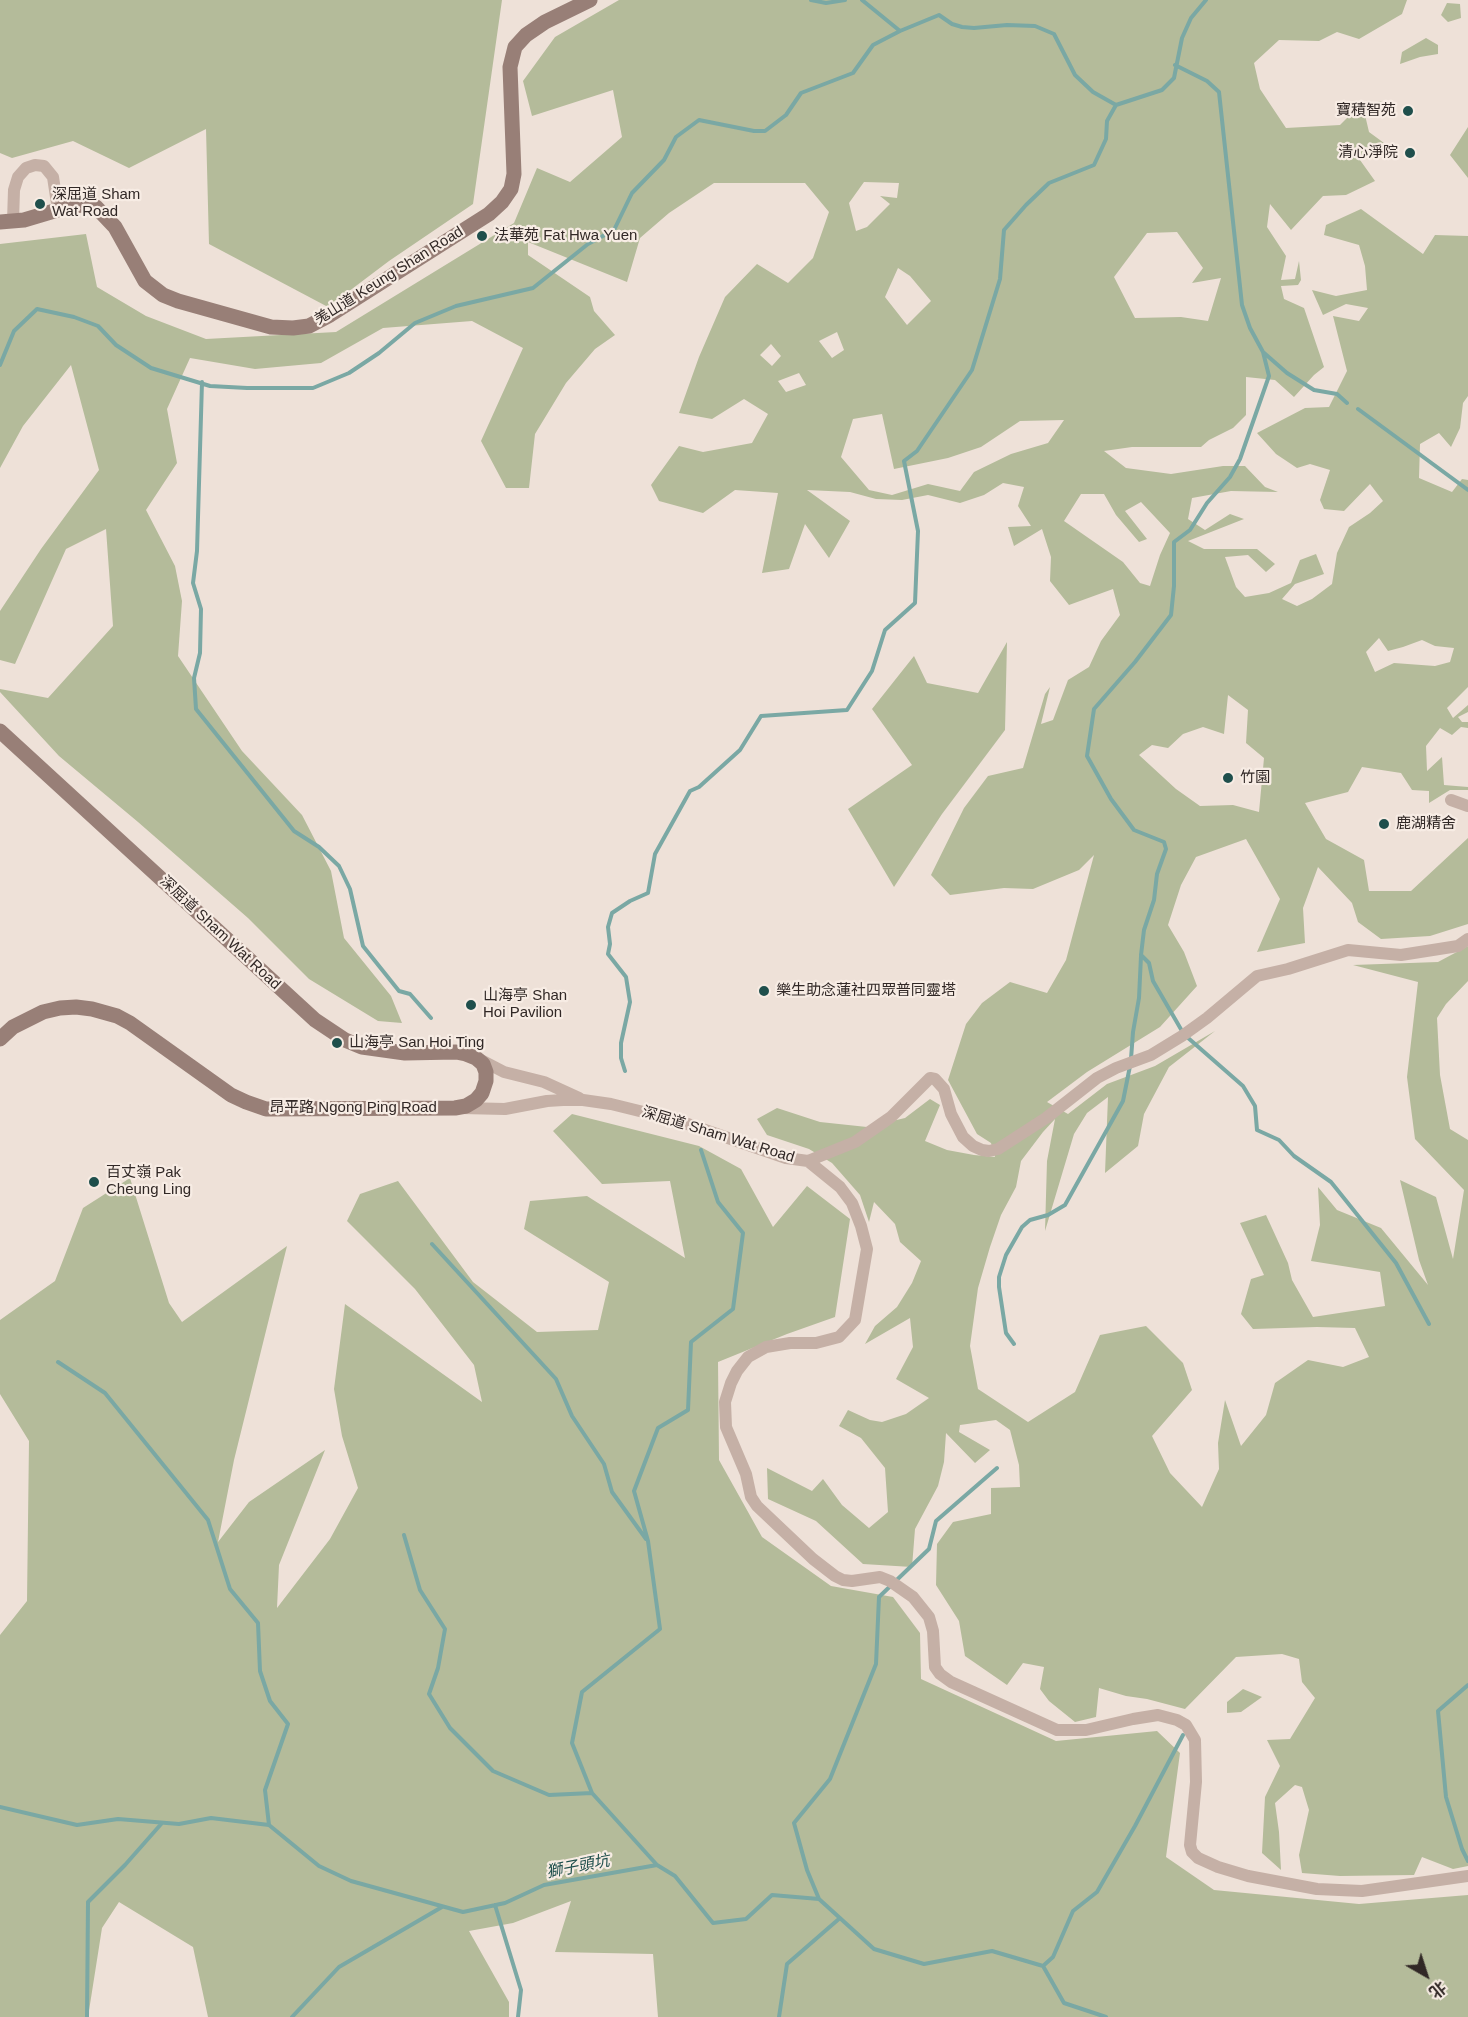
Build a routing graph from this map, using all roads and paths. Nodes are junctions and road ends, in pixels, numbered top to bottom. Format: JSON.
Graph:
{"nodes":[{"id":1,"x":590,"y":0,"type":"edge"},
{"id":2,"x":58,"y":210,"type":"junction"},
{"id":3,"x":6,"y":221,"type":"edge"},
{"id":4,"x":0,"y":731,"type":"edge"},
{"id":5,"x":1451,"y":800,"type":"dead end"},
{"id":6,"x":1468,"y":806,"type":"edge"},
{"id":7,"x":1468,"y":939,"type":"edge"},
{"id":8,"x":0,"y":1039,"type":"edge"},
{"id":9,"x":476,"y":1058,"type":"junction"},
{"id":10,"x":583,"y":1100,"type":"junction"},
{"id":11,"x":455,"y":1108,"type":"junction"},
{"id":12,"x":808,"y":1161,"type":"junction"},
{"id":13,"x":1468,"y":1876,"type":"edge"}],
"edges":[{"from":1,"to":2,"type":"main road","name":"羗山道 Keung Shan Road"},
{"from":2,"to":3,"type":"main road","name":"羗山道 Keung Shan Road"},
{"from":2,"to":3,"type":"street"},
{"from":4,"to":9,"type":"main road","name":"深屈道 Sham Wat Road"},
{"from":5,"to":6,"type":"street"},
{"from":7,"to":12,"type":"street"},
{"from":8,"to":11,"type":"main road","name":"昂平路 Ngong Ping Road"},
{"from":9,"to":10,"type":"street","name":"深屈道 Sham Wat Road"},
{"from":9,"to":11,"type":"main road"},
{"from":10,"to":11,"type":"street","name":"深屈道 Sham Wat Road"},
{"from":10,"to":12,"type":"street","name":"深屈道 Sham Wat Road"},
{"from":12,"to":13,"type":"street","name":"深屈道 Sham Wat Road"}]}
